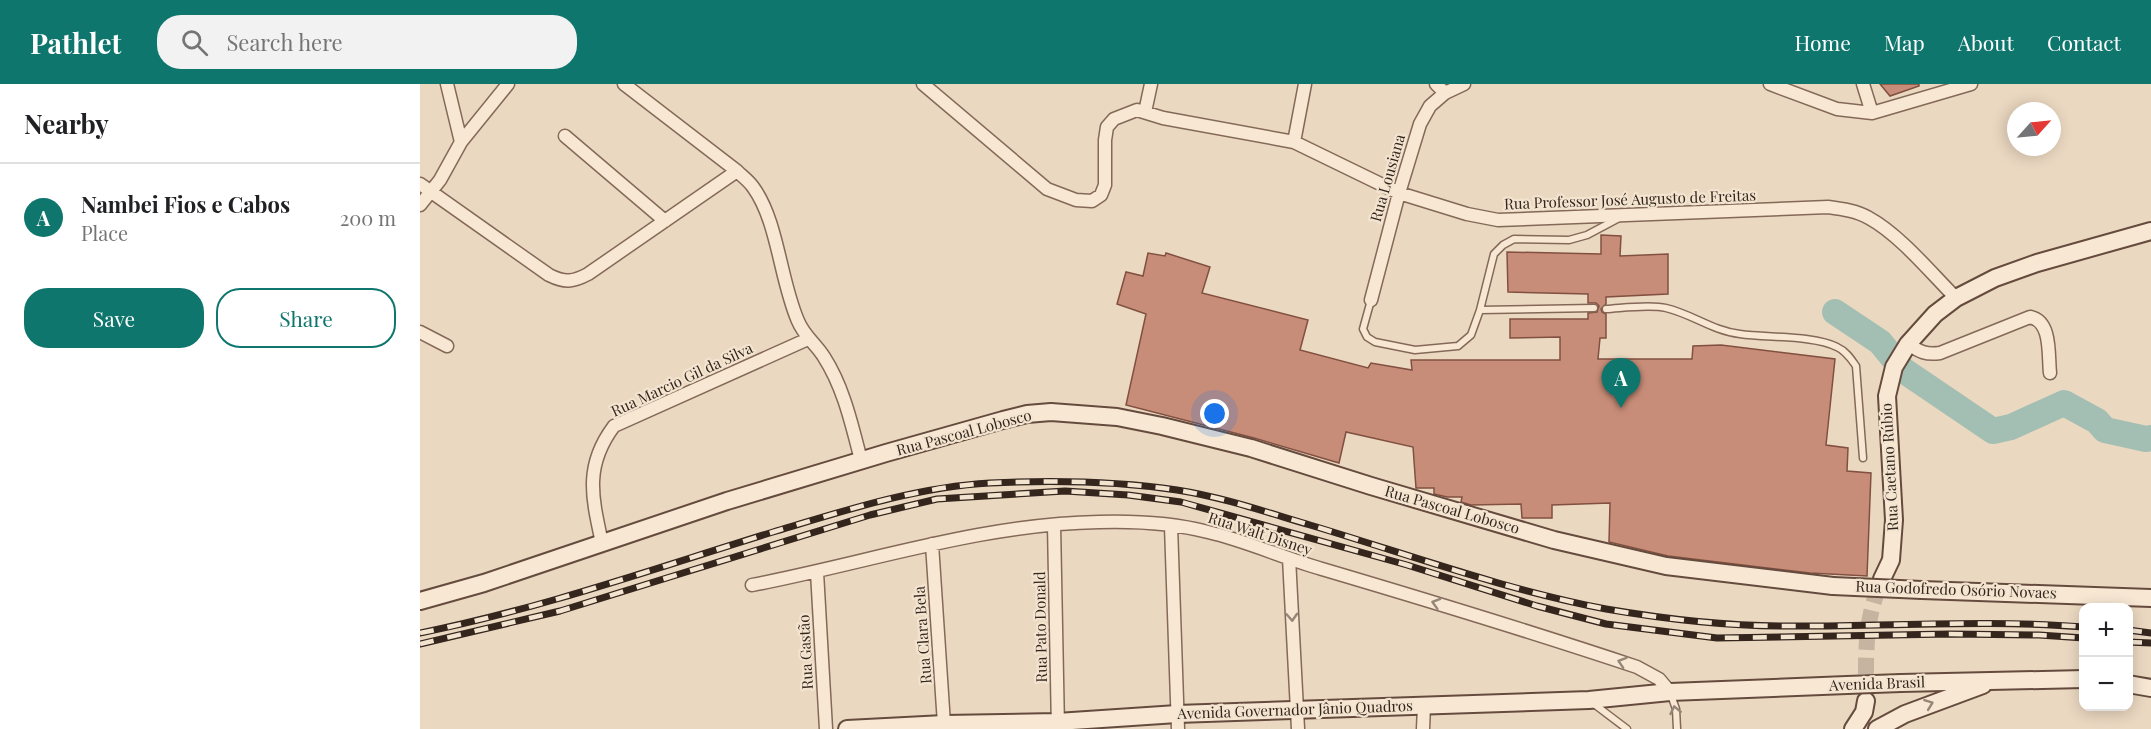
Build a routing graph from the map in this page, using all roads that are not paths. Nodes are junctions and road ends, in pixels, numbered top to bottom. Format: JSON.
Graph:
{"nodes":[{"id":1,"x":447,"y":84,"type":"edge"},
{"id":2,"x":508,"y":84,"type":"edge"},
{"id":3,"x":624,"y":84,"type":"edge"},
{"id":4,"x":923,"y":84,"type":"edge"},
{"id":5,"x":1150,"y":84,"type":"edge"},
{"id":6,"x":1305,"y":84,"type":"edge"},
{"id":7,"x":1464,"y":84,"type":"edge"},
{"id":8,"x":1770,"y":84,"type":"edge"},
{"id":9,"x":1863,"y":84,"type":"edge"},
{"id":10,"x":1971,"y":84,"type":"edge"},
{"id":11,"x":1441,"y":89,"type":"edge"},
{"id":12,"x":1145,"y":111,"type":"junction"},
{"id":13,"x":1872,"y":113,"type":"junction"},
{"id":14,"x":565,"y":136,"type":"dead end"},
{"id":15,"x":461,"y":142,"type":"junction"},
{"id":16,"x":1294,"y":142,"type":"junction"},
{"id":17,"x":737,"y":171,"type":"junction"},
{"id":18,"x":420,"y":184,"type":"edge"},
{"id":19,"x":432,"y":192,"type":"junction"},
{"id":20,"x":1399,"y":193,"type":"junction"},
{"id":21,"x":420,"y":205,"type":"edge"},
{"id":22,"x":1622,"y":216,"type":"junction"},
{"id":23,"x":665,"y":221,"type":"junction"},
{"id":24,"x":2151,"y":231,"type":"edge"},
{"id":25,"x":1956,"y":298,"type":"junction"},
{"id":26,"x":1371,"y":300,"type":"joint"},
{"id":27,"x":1594,"y":308,"type":"dead end"},
{"id":28,"x":1606,"y":309,"type":"dead end"},
{"id":29,"x":1480,"y":310,"type":"junction"},
{"id":30,"x":420,"y":332,"type":"edge"},
{"id":31,"x":808,"y":339,"type":"junction"},
{"id":32,"x":447,"y":346,"type":"dead end"},
{"id":33,"x":1907,"y":347,"type":"junction"},
{"id":34,"x":2050,"y":373,"type":"dead end"},
{"id":35,"x":1863,"y":458,"type":"dead end"},
{"id":36,"x":861,"y":460,"type":"junction"},
{"id":37,"x":1054,"y":525,"type":"junction"},
{"id":38,"x":1171,"y":526,"type":"junction"},
{"id":39,"x":602,"y":543,"type":"junction"},
{"id":40,"x":932,"y":544,"type":"junction"},
{"id":41,"x":1289,"y":558,"type":"junction"},
{"id":42,"x":817,"y":572,"type":"junction"},
{"id":43,"x":1882,"y":579,"type":"tunnel mouth"},
{"id":44,"x":752,"y":585,"type":"dead end"},
{"id":45,"x":1833,"y":586,"type":"joint"},
{"id":46,"x":2151,"y":597,"type":"edge"},
{"id":47,"x":420,"y":601,"type":"edge"},
{"id":48,"x":2079,"y":679,"type":"edge"},
{"id":49,"x":1998,"y":680,"type":"junction"},
{"id":50,"x":2133,"y":685,"type":"edge"},
{"id":51,"x":2151,"y":688,"type":"edge"},
{"id":52,"x":1670,"y":692,"type":"junction"},
{"id":53,"x":1589,"y":700,"type":"junction"},
{"id":54,"x":1866,"y":701,"type":"tunnel mouth"},
{"id":55,"x":1424,"y":706,"type":"junction"},
{"id":56,"x":1298,"y":711,"type":"junction"},
{"id":57,"x":1178,"y":722,"type":"edge"},
{"id":58,"x":944,"y":724,"type":"junction"},
{"id":59,"x":1058,"y":725,"type":"edge"},
{"id":60,"x":826,"y":729,"type":"edge"},
{"id":61,"x":848,"y":729,"type":"edge"},
{"id":62,"x":1298,"y":729,"type":"edge"},
{"id":63,"x":1423,"y":729,"type":"edge"},
{"id":64,"x":1627,"y":729,"type":"edge"},
{"id":65,"x":1677,"y":729,"type":"edge"},
{"id":66,"x":1853,"y":729,"type":"edge"},
{"id":67,"x":1877,"y":729,"type":"edge"}],
"edges":[{"from":1,"to":15,"type":"street"},
{"from":2,"to":15,"type":"street"},
{"from":3,"to":17,"type":"street"},
{"from":4,"to":12,"type":"street"},
{"from":5,"to":12,"type":"street"},
{"from":6,"to":16,"type":"street"},
{"from":7,"to":11,"type":"street","name":"Rua Lousiana"},
{"from":8,"to":13,"type":"street"},
{"from":9,"to":13,"type":"street"},
{"from":10,"to":13,"type":"street"},
{"from":11,"to":20,"type":"street","name":"Rua Lousiana"},
{"from":12,"to":16,"type":"street","name":"Rua Professor José Augusto de Freitas"},
{"from":14,"to":23,"type":"street"},
{"from":15,"to":19,"type":"street"},
{"from":16,"to":20,"type":"street","name":"Rua Professor José Augusto de Freitas"},
{"from":17,"to":23,"type":"street"},
{"from":17,"to":31,"type":"street"},
{"from":18,"to":19,"type":"street"},
{"from":19,"to":21,"type":"street"},
{"from":19,"to":23,"type":"street"},
{"from":20,"to":22,"type":"street","name":"Rua Professor José Augusto de Freitas"},
{"from":20,"to":26,"type":"street","name":"Rua Lousiana"},
{"from":22,"to":25,"type":"street","name":"Rua Professor José Augusto de Freitas"},
{"from":22,"to":29,"type":"lane"},
{"from":24,"to":25,"type":"main road","name":"Rua Caetano Rúbio"},
{"from":25,"to":33,"type":"main road","name":"Rua Caetano Rúbio"},
{"from":26,"to":29,"type":"lane"},
{"from":27,"to":29,"type":"lane"},
{"from":28,"to":35,"type":"lane"},
{"from":30,"to":32,"type":"street"},
{"from":31,"to":36,"type":"street"},
{"from":31,"to":39,"type":"street","name":"Rua Marcio Gil da Silva"},
{"from":33,"to":34,"type":"street"},
{"from":33,"to":43,"type":"main road","name":"Rua Caetano Rúbio"},
{"from":36,"to":39,"type":"main road","name":"Rua Pascoal Lobosco"},
{"from":36,"to":45,"type":"main road","name":"Rua Pascoal Lobosco"},
{"from":37,"to":38,"type":"street","name":"Rua Walt Disney"},
{"from":37,"to":40,"type":"street","name":"Rua Walt Disney"},
{"from":37,"to":59,"type":"street","name":"Rua Pato Donald"},
{"from":38,"to":41,"type":"street","name":"Rua Walt Disney"},
{"from":38,"to":57,"type":"street"},
{"from":39,"to":47,"type":"main road","name":"Rua Pascoal Lobosco"},
{"from":40,"to":42,"type":"street","name":"Rua Walt Disney"},
{"from":40,"to":58,"type":"street","name":"Rua Clara Bela"},
{"from":52,"to":41,"type":"street","name":"Rua Walt Disney","one_way":true},
{"from":41,"to":56,"type":"street","one_way":true},
{"from":42,"to":44,"type":"street","name":"Rua Walt Disney"},
{"from":42,"to":60,"type":"street","name":"Rua Gastão"},
{"from":45,"to":46,"type":"main road","name":"Rua Godofredo Osório Novaes","bridge":true},
{"from":48,"to":49,"type":"main road","name":"Avenida Brasil"},
{"from":49,"to":52,"type":"main road","name":"Avenida Brasil","bridge":true},
{"from":67,"to":49,"type":"main road","one_way":true},
{"from":50,"to":51,"type":"main road"},
{"from":52,"to":53,"type":"main road","name":"Avenida Governador Jânio Quadros"},
{"from":65,"to":52,"type":"lane","one_way":true},
{"from":53,"to":55,"type":"main road","name":"Avenida Governador Jânio Quadros"},
{"from":53,"to":64,"type":"lane"},
{"from":54,"to":66,"type":"main road"},
{"from":55,"to":56,"type":"main road","name":"Avenida Governador Jânio Quadros"},
{"from":55,"to":63,"type":"street"},
{"from":56,"to":57,"type":"main road","name":"Avenida Governador Jânio Quadros"},
{"from":56,"to":62,"type":"street"},
{"from":57,"to":59,"type":"main road","name":"Avenida Governador Jânio Quadros"},
{"from":58,"to":59,"type":"main road","name":"Avenida Governador Jânio Quadros"},
{"from":58,"to":61,"type":"main road","name":"Avenida Governador Jânio Quadros"}]}
